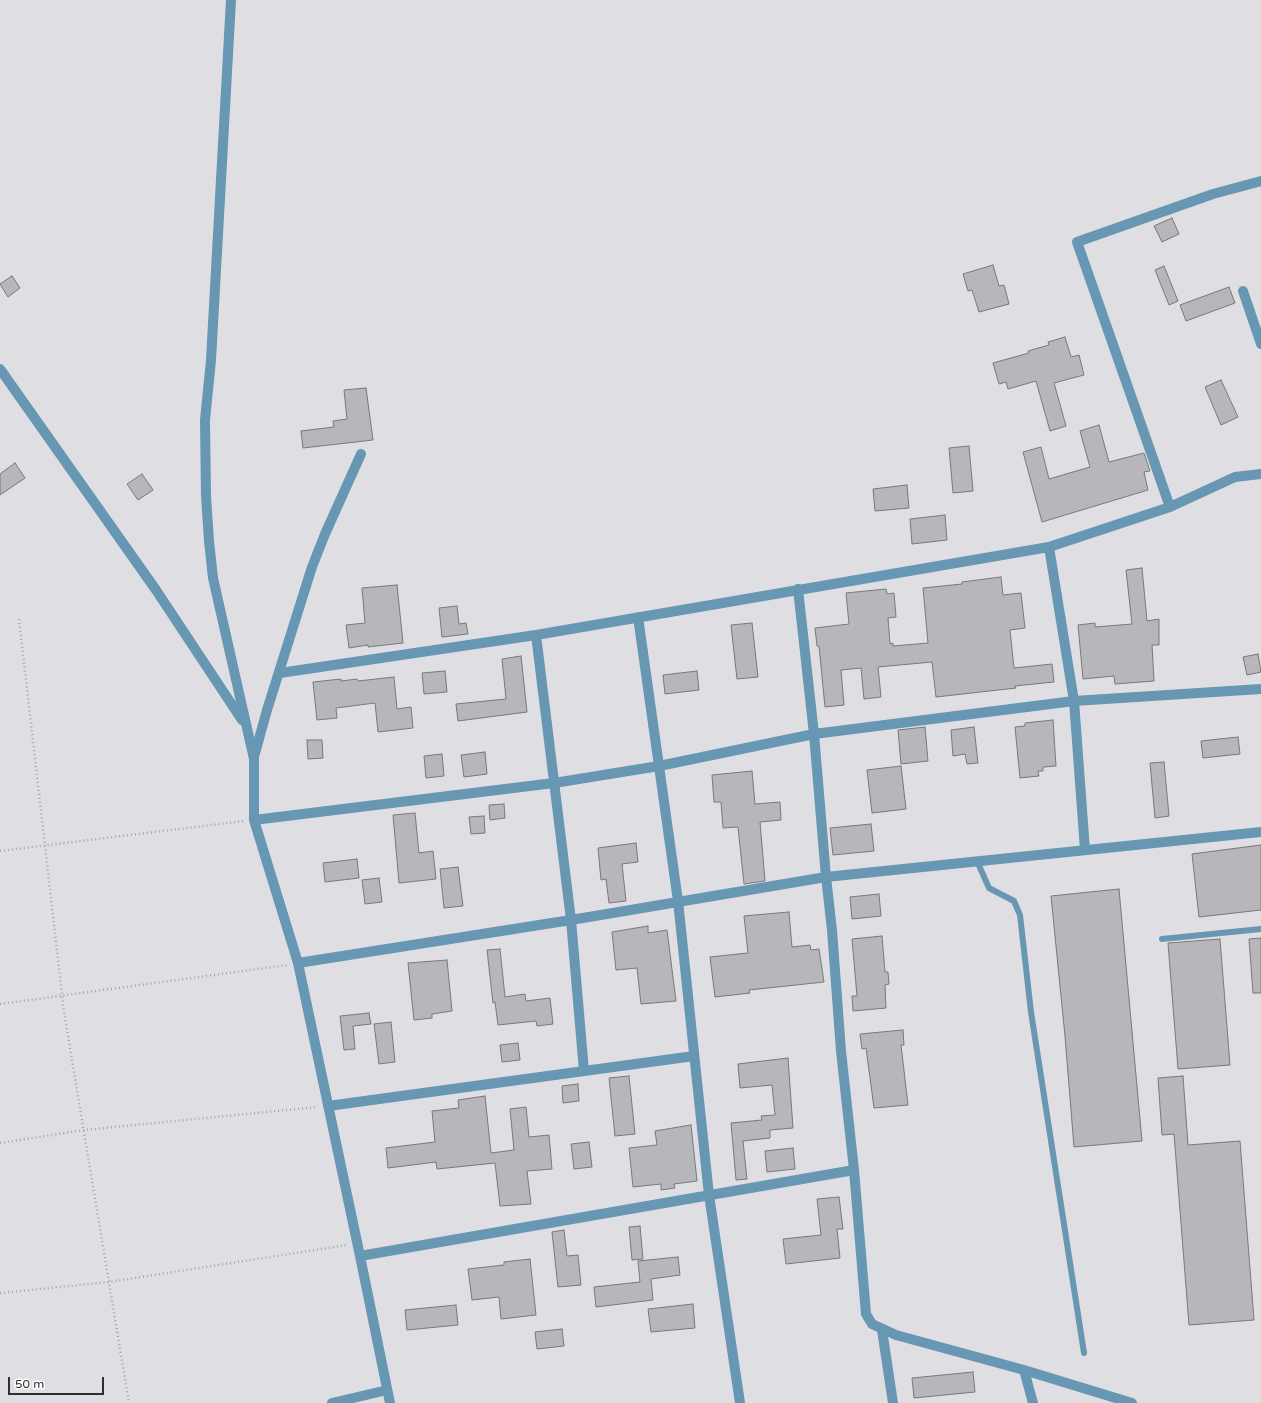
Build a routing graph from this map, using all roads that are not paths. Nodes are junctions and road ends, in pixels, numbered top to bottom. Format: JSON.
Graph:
{"nodes":[{"id":1,"x":231,"y":0,"type":"edge"},
{"id":2,"x":1261,"y":181,"type":"edge"},
{"id":3,"x":1242,"y":291,"type":"dead end"},
{"id":4,"x":1257,"y":321,"type":"edge"},
{"id":5,"x":1261,"y":344,"type":"edge"},
{"id":6,"x":0,"y":369,"type":"edge"},
{"id":7,"x":361,"y":454,"type":"dead end"},
{"id":8,"x":1261,"y":474,"type":"edge"},
{"id":9,"x":1170,"y":507,"type":"junction"},
{"id":10,"x":1049,"y":547,"type":"junction"},
{"id":11,"x":798,"y":589,"type":"junction"},
{"id":12,"x":638,"y":617,"type":"junction"},
{"id":13,"x":536,"y":634,"type":"junction"},
{"id":14,"x":280,"y":672,"type":"junction"},
{"id":15,"x":1261,"y":689,"type":"edge"},
{"id":16,"x":1074,"y":701,"type":"junction"},
{"id":17,"x":246,"y":726,"type":"junction"},
{"id":18,"x":814,"y":734,"type":"junction"},
{"id":19,"x":254,"y":759,"type":"junction"},
{"id":20,"x":659,"y":766,"type":"junction"},
{"id":21,"x":554,"y":783,"type":"junction"},
{"id":22,"x":254,"y":820,"type":"junction"},
{"id":23,"x":1261,"y":832,"type":"edge"},
{"id":24,"x":1085,"y":850,"type":"junction"},
{"id":25,"x":977,"y":861,"type":"junction"},
{"id":26,"x":826,"y":877,"type":"junction"},
{"id":27,"x":678,"y":901,"type":"junction"},
{"id":28,"x":571,"y":920,"type":"junction"},
{"id":29,"x":1261,"y":929,"type":"edge"},
{"id":30,"x":1162,"y":939,"type":"dead end"},
{"id":31,"x":298,"y":963,"type":"junction"},
{"id":32,"x":694,"y":1056,"type":"junction"},
{"id":33,"x":584,"y":1071,"type":"junction"},
{"id":34,"x":328,"y":1106,"type":"junction"},
{"id":35,"x":854,"y":1170,"type":"junction"},
{"id":36,"x":709,"y":1195,"type":"junction"},
{"id":37,"x":360,"y":1256,"type":"junction"},
{"id":38,"x":882,"y":1330,"type":"junction"},
{"id":39,"x":1084,"y":1353,"type":"dead end"},
{"id":40,"x":1024,"y":1370,"type":"junction"},
{"id":41,"x":387,"y":1390,"type":"junction"},
{"id":42,"x":332,"y":1403,"type":"edge"},
{"id":43,"x":390,"y":1403,"type":"edge"},
{"id":44,"x":740,"y":1403,"type":"edge"},
{"id":45,"x":892,"y":1403,"type":"edge"},
{"id":46,"x":1033,"y":1403,"type":"edge"},
{"id":47,"x":1132,"y":1403,"type":"edge"}],
"edges":[{"from":1,"to":17,"type":"street"},
{"from":2,"to":9,"type":"street"},
{"from":3,"to":4,"type":"street"},
{"from":4,"to":5,"type":"street"},
{"from":6,"to":17,"type":"street"},
{"from":7,"to":14,"type":"street"},
{"from":8,"to":9,"type":"street"},
{"from":9,"to":10,"type":"street"},
{"from":10,"to":11,"type":"street"},
{"from":10,"to":16,"type":"street"},
{"from":11,"to":12,"type":"street"},
{"from":11,"to":18,"type":"street"},
{"from":12,"to":13,"type":"street"},
{"from":12,"to":20,"type":"street"},
{"from":13,"to":14,"type":"street"},
{"from":13,"to":21,"type":"street"},
{"from":14,"to":19,"type":"street"},
{"from":15,"to":16,"type":"street"},
{"from":16,"to":18,"type":"street"},
{"from":16,"to":24,"type":"street"},
{"from":17,"to":19,"type":"street"},
{"from":18,"to":20,"type":"street"},
{"from":18,"to":26,"type":"street"},
{"from":19,"to":22,"type":"street"},
{"from":20,"to":21,"type":"street"},
{"from":20,"to":27,"type":"street"},
{"from":21,"to":22,"type":"street"},
{"from":21,"to":28,"type":"street"},
{"from":22,"to":31,"type":"street"},
{"from":23,"to":24,"type":"street"},
{"from":24,"to":25,"type":"street"},
{"from":25,"to":26,"type":"street"},
{"from":25,"to":39,"type":"lane"},
{"from":26,"to":27,"type":"street"},
{"from":26,"to":35,"type":"street"},
{"from":27,"to":28,"type":"street"},
{"from":27,"to":32,"type":"street"},
{"from":28,"to":31,"type":"street"},
{"from":28,"to":33,"type":"street"},
{"from":29,"to":30,"type":"lane"},
{"from":31,"to":34,"type":"street"},
{"from":32,"to":33,"type":"street"},
{"from":32,"to":36,"type":"street"},
{"from":33,"to":34,"type":"street"},
{"from":34,"to":37,"type":"street"},
{"from":35,"to":36,"type":"street"},
{"from":35,"to":38,"type":"street"},
{"from":36,"to":37,"type":"street"},
{"from":36,"to":44,"type":"street"},
{"from":37,"to":41,"type":"street"},
{"from":38,"to":40,"type":"street"},
{"from":38,"to":45,"type":"street"},
{"from":40,"to":46,"type":"street"},
{"from":40,"to":47,"type":"street"},
{"from":41,"to":42,"type":"street"},
{"from":41,"to":43,"type":"street"}]}
